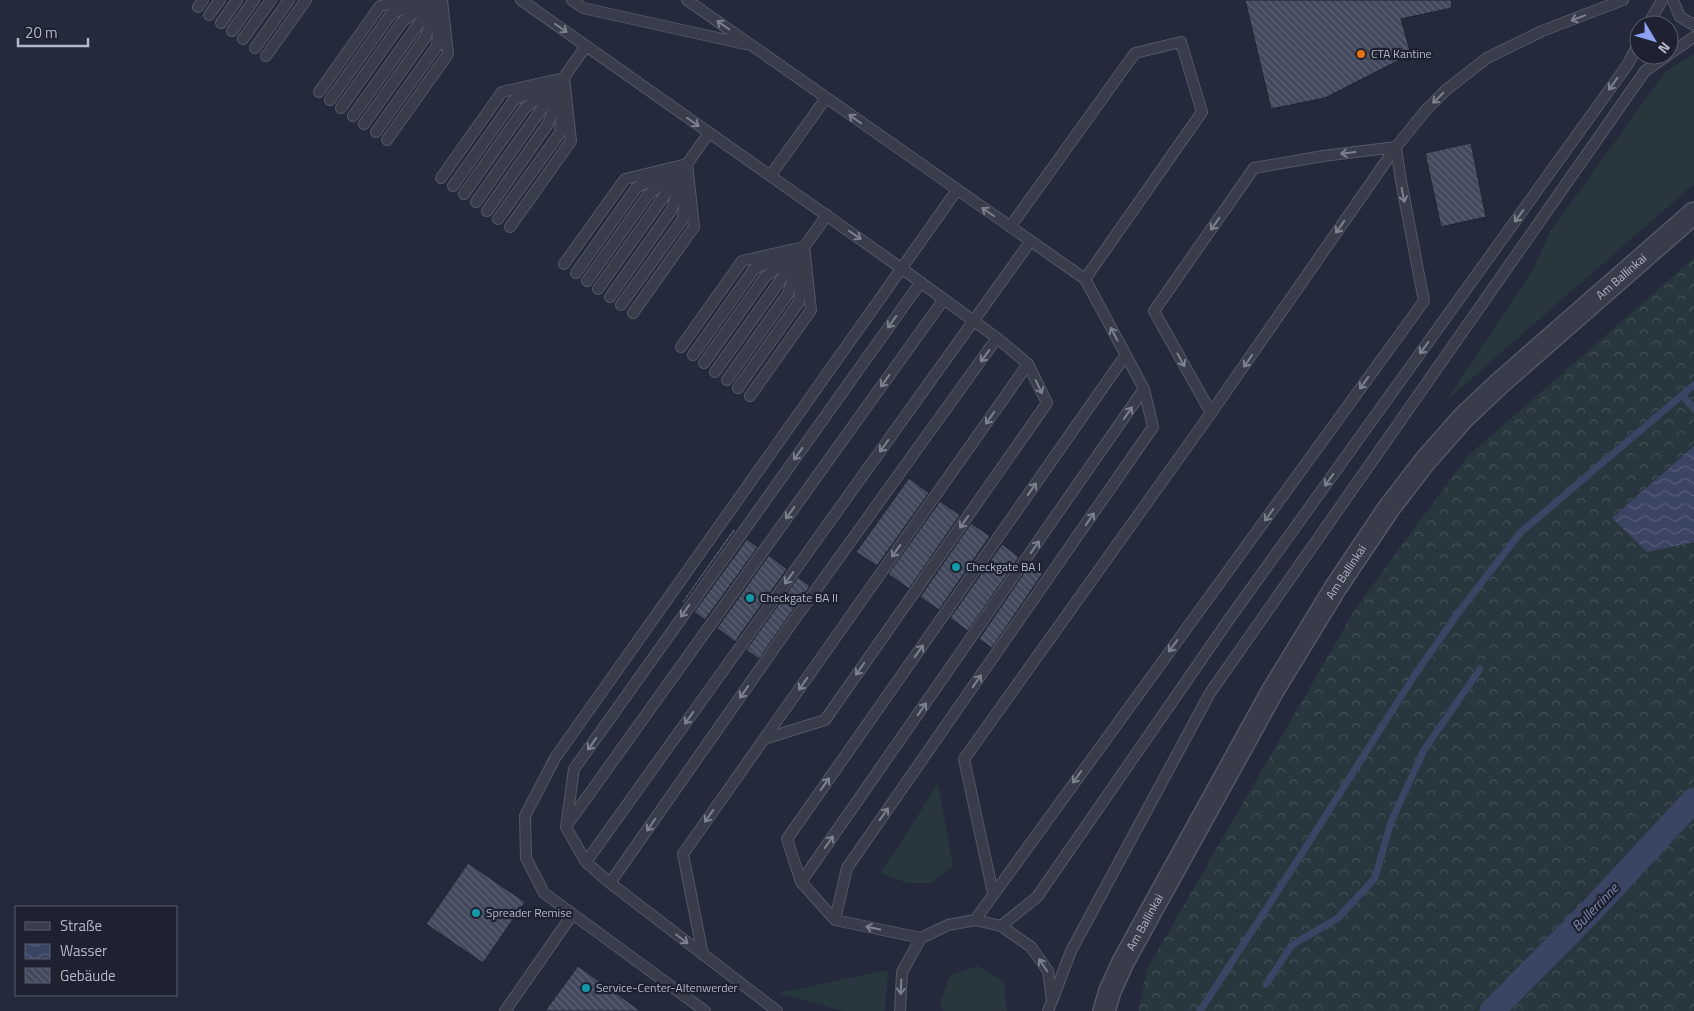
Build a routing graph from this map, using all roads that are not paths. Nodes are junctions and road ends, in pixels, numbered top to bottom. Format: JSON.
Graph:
{"nodes":[{"id":1,"x":220,"y":0,"type":"edge"},
{"id":2,"x":237,"y":0,"type":"edge"},
{"id":3,"x":254,"y":0,"type":"edge"},
{"id":4,"x":272,"y":0,"type":"edge"},
{"id":5,"x":289,"y":0,"type":"edge"},
{"id":6,"x":306,"y":0,"type":"edge"},
{"id":7,"x":405,"y":0,"type":"edge"},
{"id":8,"x":422,"y":0,"type":"edge"},
{"id":9,"x":431,"y":0,"type":"edge"},
{"id":10,"x":439,"y":0,"type":"edge"},
{"id":11,"x":521,"y":0,"type":"edge"},
{"id":12,"x":572,"y":0,"type":"edge"},
{"id":13,"x":687,"y":0,"type":"edge"},
{"id":14,"x":1623,"y":0,"type":"edge"},
{"id":15,"x":1662,"y":0,"type":"edge"},
{"id":16,"x":1673,"y":0,"type":"edge"},
{"id":17,"x":209,"y":15,"type":"dead end"},
{"id":18,"x":1654,"y":15,"type":"edge"},
{"id":19,"x":221,"y":23,"type":"dead end"},
{"id":20,"x":1694,"y":25,"type":"edge"},
{"id":21,"x":232,"y":31,"type":"dead end"},
{"id":22,"x":1694,"y":37,"type":"edge"},
{"id":23,"x":244,"y":39,"type":"dead end"},
{"id":24,"x":751,"y":45,"type":"junction"},
{"id":25,"x":586,"y":46,"type":"junction"},
{"id":26,"x":255,"y":48,"type":"dead end"},
{"id":27,"x":1679,"y":48,"type":"edge"},
{"id":28,"x":266,"y":56,"type":"dead end"},
{"id":29,"x":1629,"y":62,"type":"edge"},
{"id":30,"x":1654,"y":65,"type":"edge"},
{"id":31,"x":564,"y":78,"type":"junction"},
{"id":32,"x":318,"y":92,"type":"dead end"},
{"id":33,"x":826,"y":98,"type":"junction"},
{"id":34,"x":330,"y":100,"type":"dead end"},
{"id":35,"x":341,"y":108,"type":"dead end"},
{"id":36,"x":353,"y":116,"type":"dead end"},
{"id":37,"x":364,"y":124,"type":"dead end"},
{"id":38,"x":376,"y":132,"type":"dead end"},
{"id":39,"x":709,"y":133,"type":"junction"},
{"id":40,"x":387,"y":140,"type":"dead end"},
{"id":41,"x":1396,"y":147,"type":"junction"},
{"id":42,"x":687,"y":164,"type":"junction"},
{"id":43,"x":770,"y":176,"type":"junction"},
{"id":44,"x":441,"y":178,"type":"dead end"},
{"id":45,"x":453,"y":186,"type":"dead end"},
{"id":46,"x":957,"y":190,"type":"junction"},
{"id":47,"x":464,"y":194,"type":"dead end"},
{"id":48,"x":476,"y":202,"type":"dead end"},
{"id":49,"x":487,"y":210,"type":"dead end"},
{"id":50,"x":1694,"y":213,"type":"edge"},
{"id":51,"x":826,"y":215,"type":"junction"},
{"id":52,"x":498,"y":219,"type":"dead end"},
{"id":53,"x":510,"y":227,"type":"dead end"},
{"id":54,"x":1010,"y":227,"type":"junction"},
{"id":55,"x":1030,"y":242,"type":"junction"},
{"id":56,"x":804,"y":247,"type":"junction"},
{"id":57,"x":564,"y":264,"type":"dead end"},
{"id":58,"x":901,"y":268,"type":"junction"},
{"id":59,"x":576,"y":273,"type":"dead end"},
{"id":60,"x":1085,"y":279,"type":"junction"},
{"id":61,"x":587,"y":281,"type":"dead end"},
{"id":62,"x":921,"y":282,"type":"junction"},
{"id":63,"x":598,"y":289,"type":"dead end"},
{"id":64,"x":610,"y":297,"type":"dead end"},
{"id":65,"x":944,"y":299,"type":"junction"},
{"id":66,"x":621,"y":305,"type":"dead end"},
{"id":67,"x":633,"y":313,"type":"dead end"},
{"id":68,"x":974,"y":321,"type":"junction"},
{"id":69,"x":997,"y":338,"type":"junction"},
{"id":70,"x":681,"y":347,"type":"dead end"},
{"id":71,"x":693,"y":355,"type":"dead end"},
{"id":72,"x":1126,"y":356,"type":"junction"},
{"id":73,"x":704,"y":363,"type":"dead end"},
{"id":74,"x":1028,"y":364,"type":"junction"},
{"id":75,"x":715,"y":372,"type":"dead end"},
{"id":76,"x":727,"y":380,"type":"dead end"},
{"id":77,"x":738,"y":388,"type":"dead end"},
{"id":78,"x":1144,"y":389,"type":"junction"},
{"id":79,"x":750,"y":396,"type":"dead end"},
{"id":80,"x":1211,"y":413,"type":"junction"},
{"id":81,"x":764,"y":739,"type":"junction"},
{"id":82,"x":566,"y":827,"type":"junction"},
{"id":83,"x":586,"y":862,"type":"junction"},
{"id":84,"x":801,"y":882,"type":"junction"},
{"id":85,"x":610,"y":884,"type":"junction"},
{"id":86,"x":993,"y":894,"type":"junction"},
{"id":87,"x":572,"y":915,"type":"junction"},
{"id":88,"x":835,"y":920,"type":"junction"},
{"id":89,"x":974,"y":920,"type":"junction"},
{"id":90,"x":1001,"y":926,"type":"junction"},
{"id":91,"x":921,"y":938,"type":"junction"},
{"id":92,"x":703,"y":954,"type":"junction"},
{"id":93,"x":1052,"y":1001,"type":"junction"},
{"id":94,"x":505,"y":1011,"type":"edge"},
{"id":95,"x":706,"y":1011,"type":"edge"},
{"id":96,"x":777,"y":1011,"type":"edge"},
{"id":97,"x":900,"y":1011,"type":"edge"},
{"id":98,"x":1048,"y":1011,"type":"edge"},
{"id":99,"x":1104,"y":1011,"type":"edge"}],
"edges":[{"from":1,"to":17,"type":"lane"},
{"from":2,"to":19,"type":"lane"},
{"from":3,"to":21,"type":"lane"},
{"from":4,"to":23,"type":"lane"},
{"from":5,"to":26,"type":"lane"},
{"from":6,"to":28,"type":"lane"},
{"from":7,"to":32,"type":"lane"},
{"from":8,"to":34,"type":"lane"},
{"from":9,"to":35,"type":"lane"},
{"from":10,"to":36,"type":"lane"},
{"from":10,"to":37,"type":"lane"},
{"from":10,"to":38,"type":"lane"},
{"from":10,"to":40,"type":"lane"},
{"from":11,"to":25,"type":"lane","one_way":true},
{"from":12,"to":24,"type":"lane"},
{"from":24,"to":13,"type":"lane","one_way":true},
{"from":14,"to":41,"type":"lane","one_way":true},
{"from":15,"to":18,"type":"lane"},
{"from":16,"to":20,"type":"lane"},
{"from":22,"to":27,"type":"lane"},
{"from":24,"to":33,"type":"lane"},
{"from":25,"to":31,"type":"lane"},
{"from":25,"to":39,"type":"lane","one_way":true},
{"from":29,"to":90,"type":"lane","one_way":true},
{"from":30,"to":93,"type":"lane"},
{"from":31,"to":44,"type":"lane"},
{"from":31,"to":45,"type":"lane"},
{"from":31,"to":47,"type":"lane"},
{"from":31,"to":48,"type":"lane"},
{"from":31,"to":49,"type":"lane"},
{"from":31,"to":52,"type":"lane"},
{"from":31,"to":53,"type":"lane"},
{"from":33,"to":43,"type":"lane"},
{"from":46,"to":33,"type":"lane","one_way":true},
{"from":39,"to":42,"type":"lane"},
{"from":39,"to":43,"type":"lane"},
{"from":41,"to":80,"type":"lane","one_way":true},
{"from":41,"to":80,"type":"lane","one_way":true},
{"from":41,"to":86,"type":"lane","one_way":true},
{"from":42,"to":57,"type":"lane"},
{"from":42,"to":59,"type":"lane"},
{"from":42,"to":61,"type":"lane"},
{"from":42,"to":63,"type":"lane"},
{"from":42,"to":64,"type":"lane"},
{"from":42,"to":66,"type":"lane"},
{"from":42,"to":67,"type":"lane"},
{"from":43,"to":51,"type":"lane"},
{"from":54,"to":46,"type":"lane","one_way":true},
{"from":46,"to":58,"type":"lane"},
{"from":50,"to":99,"type":"street","name":"Am Ballinkai"},
{"from":51,"to":56,"type":"lane"},
{"from":51,"to":58,"type":"lane","one_way":true},
{"from":54,"to":55,"type":"lane"},
{"from":54,"to":60,"type":"lane"},
{"from":55,"to":60,"type":"lane"},
{"from":55,"to":68,"type":"lane"},
{"from":56,"to":70,"type":"lane"},
{"from":56,"to":71,"type":"lane"},
{"from":56,"to":73,"type":"lane"},
{"from":56,"to":75,"type":"lane"},
{"from":56,"to":76,"type":"lane"},
{"from":56,"to":77,"type":"lane"},
{"from":56,"to":79,"type":"lane"},
{"from":58,"to":62,"type":"lane"},
{"from":58,"to":87,"type":"lane"},
{"from":72,"to":60,"type":"lane","one_way":true},
{"from":62,"to":65,"type":"lane"},
{"from":62,"to":82,"type":"lane","one_way":true},
{"from":65,"to":68,"type":"lane"},
{"from":65,"to":82,"type":"lane","one_way":true},
{"from":68,"to":69,"type":"lane"},
{"from":68,"to":83,"type":"lane","one_way":true},
{"from":69,"to":74,"type":"lane"},
{"from":69,"to":85,"type":"lane","one_way":true},
{"from":72,"to":78,"type":"lane"},
{"from":84,"to":72,"type":"lane","one_way":true},
{"from":74,"to":81,"type":"lane","one_way":true},
{"from":74,"to":81,"type":"lane","one_way":true},
{"from":84,"to":78,"type":"lane","one_way":true},
{"from":88,"to":78,"type":"lane","one_way":true},
{"from":80,"to":86,"type":"lane"},
{"from":81,"to":92,"type":"lane","one_way":true},
{"from":82,"to":83,"type":"lane"},
{"from":83,"to":85,"type":"lane"},
{"from":84,"to":88,"type":"lane"},
{"from":85,"to":92,"type":"lane","one_way":true},
{"from":86,"to":89,"type":"lane"},
{"from":87,"to":94,"type":"lane"},
{"from":87,"to":95,"type":"lane"},
{"from":91,"to":88,"type":"lane","one_way":true},
{"from":89,"to":90,"type":"lane"},
{"from":89,"to":91,"type":"lane"},
{"from":93,"to":90,"type":"lane","one_way":true},
{"from":91,"to":97,"type":"lane","one_way":true},
{"from":92,"to":96,"type":"lane"},
{"from":93,"to":98,"type":"lane"}]}
